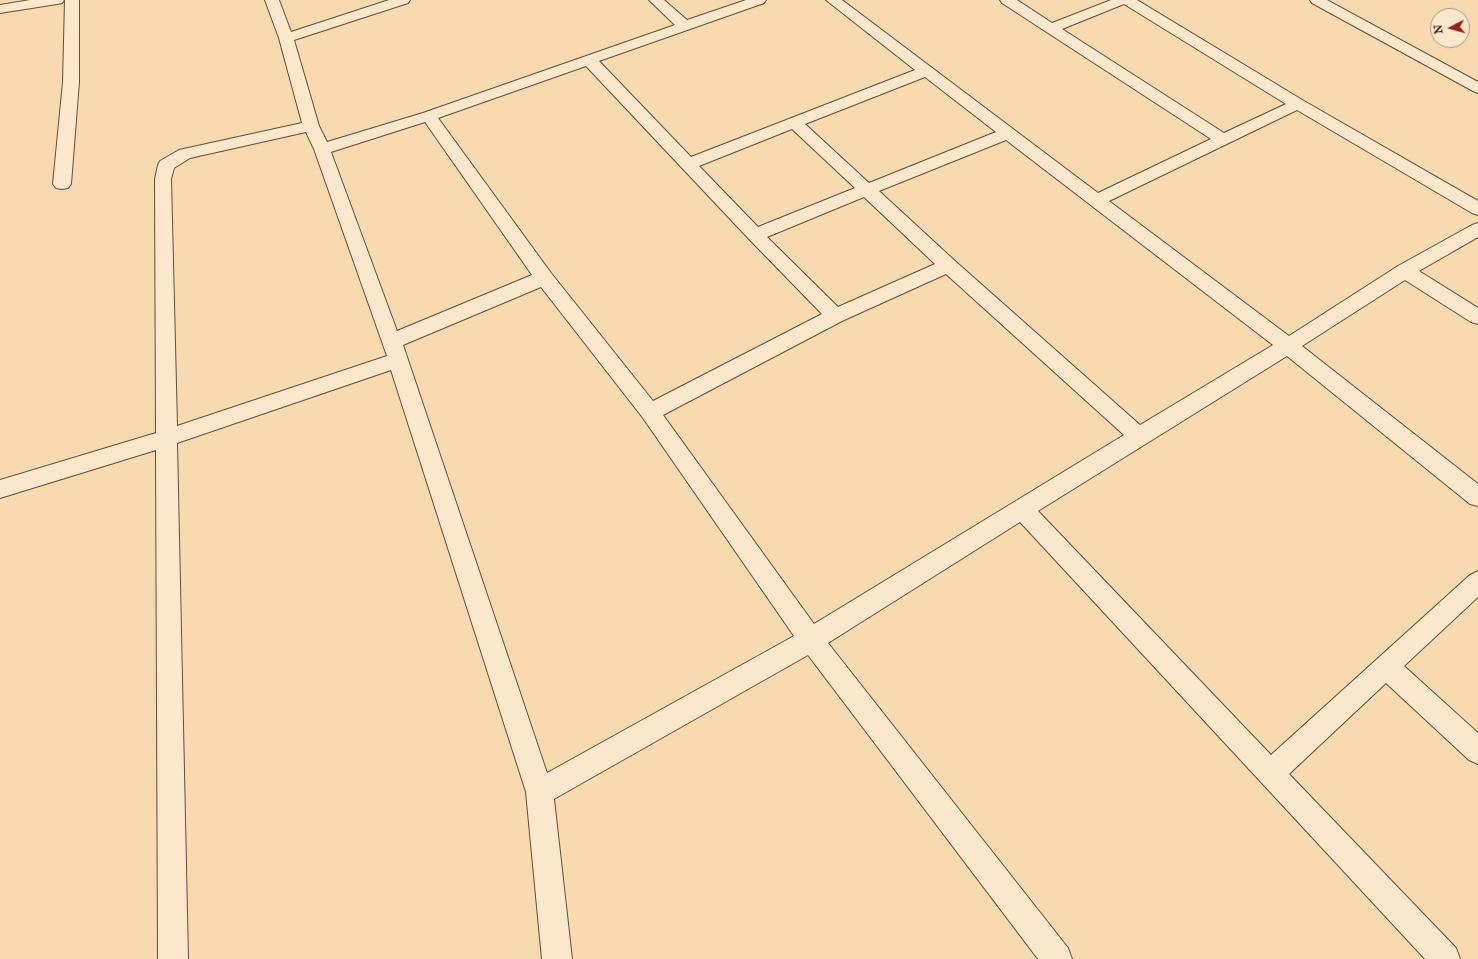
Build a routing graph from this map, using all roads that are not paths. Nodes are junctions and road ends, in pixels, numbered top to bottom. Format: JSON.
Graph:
{"nodes":[{"id":1,"x":57,"y":0,"type":"edge"},
{"id":2,"x":272,"y":0,"type":"edge"},
{"id":3,"x":403,"y":0,"type":"edge"},
{"id":4,"x":656,"y":0,"type":"edge"},
{"id":5,"x":759,"y":0,"type":"edge"},
{"id":6,"x":833,"y":0,"type":"edge"},
{"id":7,"x":1007,"y":0,"type":"edge"},
{"id":8,"x":1123,"y":0,"type":"edge"},
{"id":9,"x":1127,"y":0,"type":"edge"},
{"id":10,"x":1317,"y":0,"type":"edge"},
{"id":11,"x":76,"y":2,"type":"edge"},
{"id":12,"x":0,"y":9,"type":"edge"},
{"id":13,"x":685,"y":26,"type":"junction"},
{"id":14,"x":1052,"y":28,"type":"junction"},
{"id":15,"x":286,"y":38,"type":"junction"},
{"id":16,"x":589,"y":60,"type":"junction"},
{"id":17,"x":927,"y":71,"type":"junction"},
{"id":18,"x":1478,"y":88,"type":"edge"},
{"id":19,"x":1298,"y":104,"type":"junction"},
{"id":20,"x":429,"y":116,"type":"junction"},
{"id":21,"x":794,"y":122,"type":"junction"},
{"id":22,"x":311,"y":126,"type":"junction"},
{"id":23,"x":1008,"y":133,"type":"junction"},
{"id":24,"x":1222,"y":140,"type":"junction"},
{"id":25,"x":322,"y":149,"type":"junction"},
{"id":26,"x":688,"y":164,"type":"junction"},
{"id":27,"x":62,"y":184,"type":"dead end"},
{"id":28,"x":865,"y":190,"type":"junction"},
{"id":29,"x":1097,"y":200,"type":"junction"},
{"id":30,"x":1478,"y":209,"type":"edge"},
{"id":31,"x":1478,"y":229,"type":"edge"},
{"id":32,"x":755,"y":235,"type":"junction"},
{"id":33,"x":948,"y":266,"type":"junction"},
{"id":34,"x":1405,"y":271,"type":"junction"},
{"id":35,"x":544,"y":278,"type":"junction"},
{"id":36,"x":835,"y":316,"type":"junction"},
{"id":37,"x":1478,"y":317,"type":"edge"},
{"id":38,"x":1288,"y":346,"type":"junction"},
{"id":39,"x":395,"y":351,"type":"junction"},
{"id":40,"x":650,"y":412,"type":"junction"},
{"id":41,"x":1139,"y":436,"type":"junction"},
{"id":42,"x":167,"y":438,"type":"junction"},
{"id":43,"x":0,"y":489,"type":"edge"},
{"id":44,"x":1478,"y":497,"type":"edge"},
{"id":45,"x":1022,"y":509,"type":"junction"},
{"id":46,"x":1478,"y":582,"type":"edge"},
{"id":47,"x":811,"y":640,"type":"junction"},
{"id":48,"x":1387,"y":667,"type":"junction"},
{"id":49,"x":1478,"y":751,"type":"edge"},
{"id":50,"x":1270,"y":774,"type":"junction"},
{"id":51,"x":540,"y":792,"type":"junction"},
{"id":52,"x":173,"y":959,"type":"edge"},
{"id":53,"x":556,"y":959,"type":"edge"},
{"id":54,"x":1057,"y":959,"type":"edge"},
{"id":55,"x":1445,"y":959,"type":"edge"}],
"edges":[{"from":1,"to":12,"type":"street"},
{"from":2,"to":15,"type":"street"},
{"from":3,"to":15,"type":"street"},
{"from":4,"to":13,"type":"street"},
{"from":5,"to":13,"type":"street"},
{"from":6,"to":17,"type":"street"},
{"from":7,"to":14,"type":"street"},
{"from":8,"to":14,"type":"street"},
{"from":9,"to":19,"type":"street"},
{"from":10,"to":18,"type":"street"},
{"from":11,"to":27,"type":"street"},
{"from":13,"to":16,"type":"street"},
{"from":14,"to":24,"type":"street"},
{"from":15,"to":22,"type":"street"},
{"from":16,"to":20,"type":"street"},
{"from":16,"to":26,"type":"street"},
{"from":17,"to":21,"type":"street"},
{"from":17,"to":23,"type":"street"},
{"from":19,"to":24,"type":"street"},
{"from":19,"to":30,"type":"street"},
{"from":20,"to":25,"type":"street"},
{"from":20,"to":35,"type":"street"},
{"from":21,"to":26,"type":"street"},
{"from":21,"to":28,"type":"street"},
{"from":22,"to":25,"type":"street"},
{"from":22,"to":42,"type":"street"},
{"from":23,"to":28,"type":"street"},
{"from":23,"to":29,"type":"street"},
{"from":24,"to":29,"type":"street"},
{"from":25,"to":39,"type":"street"},
{"from":26,"to":32,"type":"street"},
{"from":28,"to":32,"type":"street"},
{"from":28,"to":33,"type":"street"},
{"from":29,"to":38,"type":"street"},
{"from":31,"to":34,"type":"street"},
{"from":32,"to":36,"type":"street"},
{"from":33,"to":36,"type":"street"},
{"from":33,"to":41,"type":"street"},
{"from":34,"to":37,"type":"street"},
{"from":34,"to":38,"type":"street"},
{"from":35,"to":39,"type":"street"},
{"from":35,"to":40,"type":"street"},
{"from":36,"to":40,"type":"street"},
{"from":38,"to":41,"type":"street"},
{"from":38,"to":44,"type":"street"},
{"from":39,"to":42,"type":"street"},
{"from":39,"to":51,"type":"street"},
{"from":40,"to":47,"type":"street"},
{"from":41,"to":45,"type":"street"},
{"from":42,"to":43,"type":"street"},
{"from":42,"to":52,"type":"street"},
{"from":45,"to":47,"type":"street"},
{"from":45,"to":50,"type":"street"},
{"from":46,"to":48,"type":"street"},
{"from":47,"to":51,"type":"street"},
{"from":47,"to":54,"type":"street"},
{"from":48,"to":49,"type":"street"},
{"from":48,"to":50,"type":"street"},
{"from":50,"to":55,"type":"street"},
{"from":51,"to":53,"type":"street"}]}
